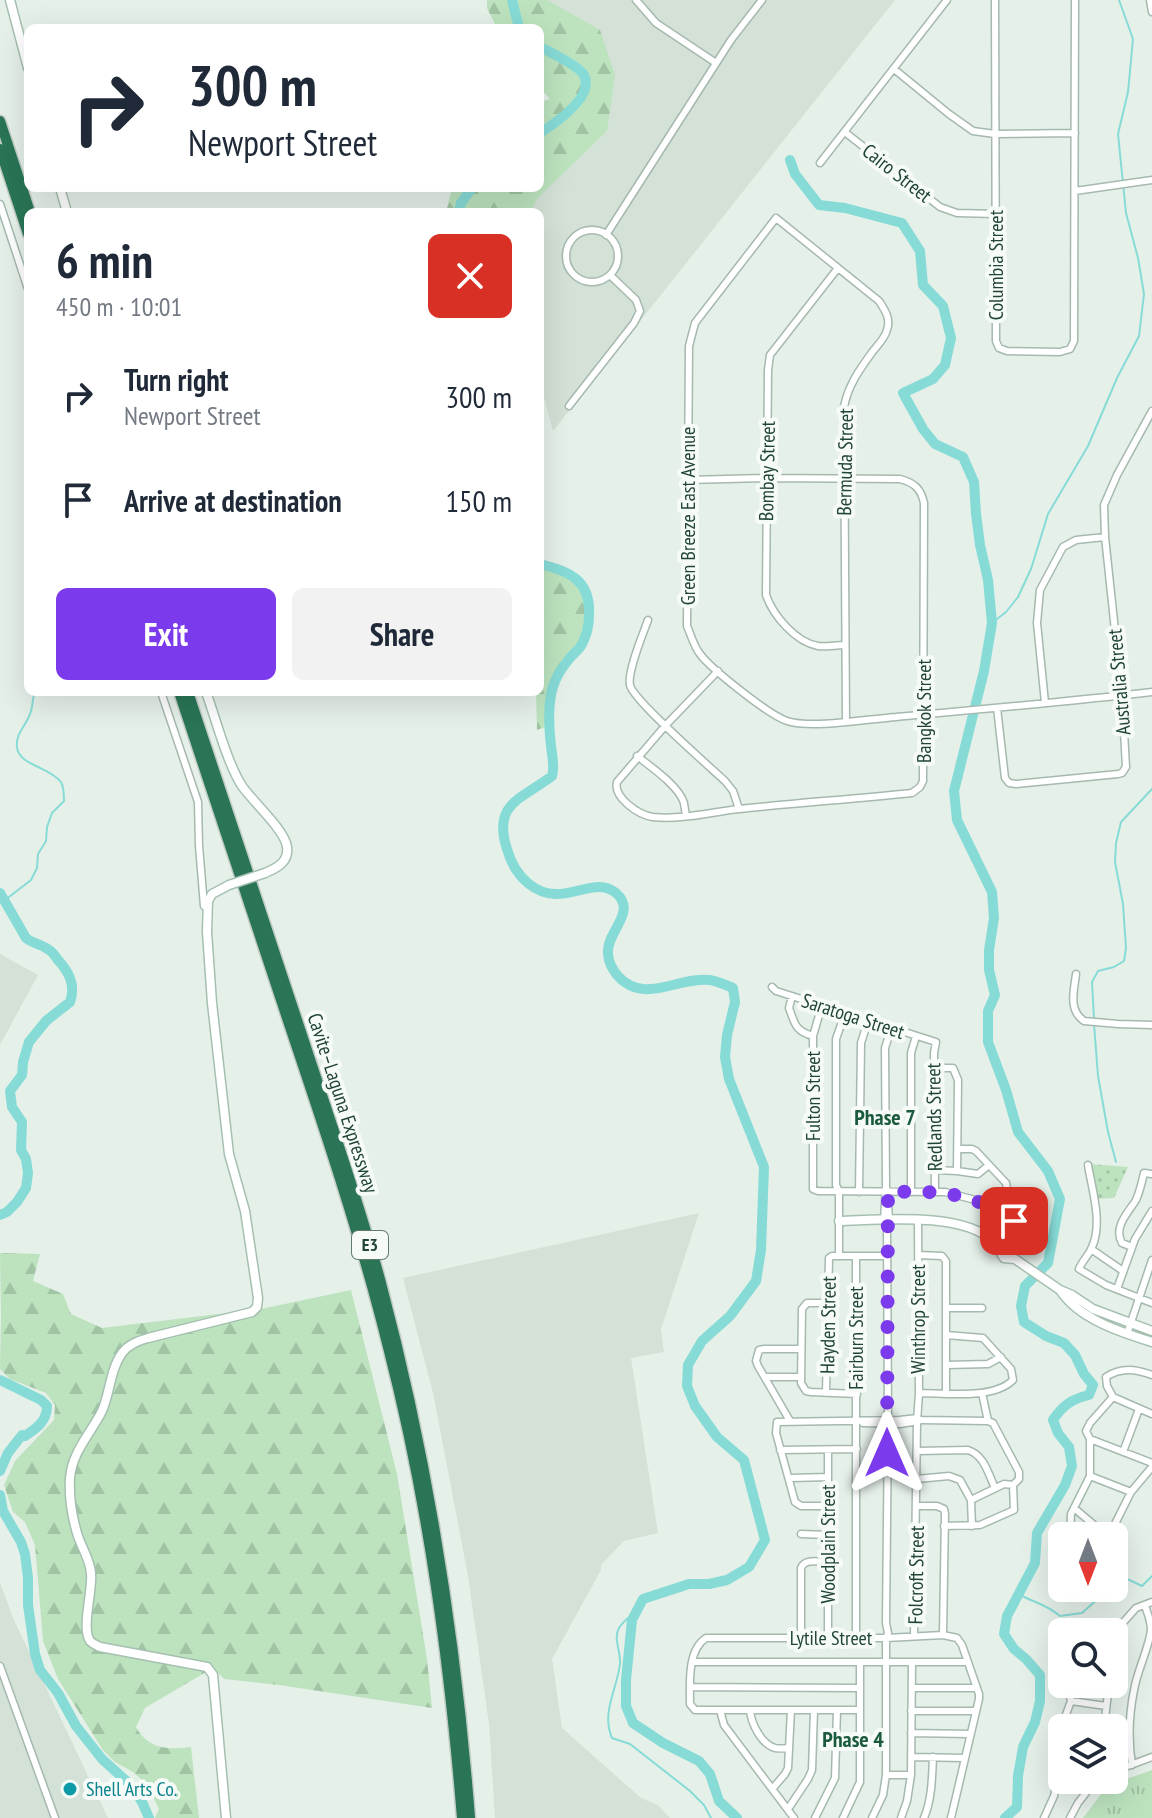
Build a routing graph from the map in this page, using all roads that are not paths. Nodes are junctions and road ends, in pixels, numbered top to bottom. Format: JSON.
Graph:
{"nodes":[{"id":1,"x":10,"y":0,"type":"edge"},
{"id":2,"x":636,"y":0,"type":"edge"},
{"id":3,"x":762,"y":0,"type":"edge"},
{"id":4,"x":947,"y":0,"type":"edge"},
{"id":5,"x":995,"y":0,"type":"edge"},
{"id":6,"x":1075,"y":0,"type":"edge"},
{"id":7,"x":1150,"y":0,"type":"edge"},
{"id":8,"x":1152,"y":12,"type":"edge"},
{"id":9,"x":24,"y":53,"type":"edge"},
{"id":10,"x":716,"y":63,"type":"junction"},
{"id":11,"x":894,"y":69,"type":"junction"},
{"id":12,"x":0,"y":121,"type":"edge"},
{"id":13,"x":846,"y":133,"type":"junction"},
{"id":14,"x":1075,"y":133,"type":"junction"},
{"id":15,"x":995,"y":134,"type":"junction"},
{"id":16,"x":0,"y":149,"type":"edge"},
{"id":17,"x":820,"y":163,"type":"dead end"},
{"id":18,"x":1152,"y":180,"type":"edge"},
{"id":19,"x":1075,"y":191,"type":"junction"},
{"id":20,"x":0,"y":204,"type":"edge"},
{"id":21,"x":29,"y":208,"type":"edge"},
{"id":22,"x":997,"y":214,"type":"junction"},
{"id":23,"x":776,"y":218,"type":"joint"},
{"id":24,"x":24,"y":222,"type":"edge"},
{"id":25,"x":606,"y":235,"type":"junction"},
{"id":26,"x":838,"y":268,"type":"junction"},
{"id":27,"x":610,"y":275,"type":"junction"},
{"id":28,"x":24,"y":277,"type":"edge"},
{"id":29,"x":569,"y":406,"type":"dead end"},
{"id":30,"x":1152,"y":411,"type":"edge"},
{"id":31,"x":766,"y":478,"type":"junction"},
{"id":32,"x":844,"y":479,"type":"junction"},
{"id":33,"x":688,"y":480,"type":"junction"},
{"id":34,"x":1105,"y":537,"type":"junction"},
{"id":35,"x":648,"y":620,"type":"dead end"},
{"id":36,"x":845,"y":645,"type":"junction"},
{"id":37,"x":718,"y":671,"type":"junction"},
{"id":38,"x":1152,"y":692,"type":"edge"},
{"id":39,"x":162,"y":696,"type":"edge"},
{"id":40,"x":180,"y":696,"type":"edge"},
{"id":41,"x":189,"y":696,"type":"edge"},
{"id":42,"x":207,"y":696,"type":"edge"},
{"id":43,"x":1122,"y":696,"type":"junction"},
{"id":44,"x":1045,"y":703,"type":"junction"},
{"id":45,"x":997,"y":708,"type":"junction"},
{"id":46,"x":924,"y":714,"type":"junction"},
{"id":47,"x":846,"y":721,"type":"junction"},
{"id":48,"x":665,"y":726,"type":"junction"},
{"id":49,"x":637,"y":756,"type":"junction"},
{"id":50,"x":739,"y":809,"type":"junction"},
{"id":51,"x":686,"y":816,"type":"junction"},
{"id":52,"x":207,"y":932,"type":"junction"},
{"id":53,"x":1076,"y":974,"type":"dead end"},
{"id":54,"x":772,"y":987,"type":"dead end"},
{"id":55,"x":792,"y":996,"type":"junction"},
{"id":56,"x":822,"y":1005,"type":"junction"},
{"id":57,"x":845,"y":1013,"type":"junction"},
{"id":58,"x":868,"y":1021,"type":"junction"},
{"id":59,"x":1152,"y":1025,"type":"edge"},
{"id":60,"x":891,"y":1029,"type":"junction"},
{"id":61,"x":813,"y":1036,"type":"junction"},
{"id":62,"x":916,"y":1036,"type":"junction"},
{"id":63,"x":936,"y":1042,"type":"joint"},
{"id":64,"x":934,"y":1068,"type":"junction"},
{"id":65,"x":958,"y":1149,"type":"junction"},
{"id":66,"x":989,"y":1165,"type":"junction"},
{"id":67,"x":1088,"y":1165,"type":"dead end"},
{"id":68,"x":935,"y":1170,"type":"junction"},
{"id":69,"x":957,"y":1171,"type":"junction"},
{"id":70,"x":1148,"y":1174,"type":"edge"},
{"id":71,"x":886,"y":1190,"type":"junction"},
{"id":72,"x":839,"y":1191,"type":"junction"},
{"id":73,"x":859,"y":1192,"type":"junction"},
{"id":74,"x":911,"y":1192,"type":"junction"},
{"id":75,"x":935,"y":1192,"type":"junction"},
{"id":76,"x":1152,"y":1211,"type":"edge"},
{"id":77,"x":1001,"y":1212,"type":"junction"},
{"id":78,"x":918,"y":1220,"type":"junction"},
{"id":79,"x":839,"y":1221,"type":"junction"},
{"id":80,"x":1014,"y":1221,"type":"dead end"},
{"id":81,"x":886,"y":1223,"type":"junction"},
{"id":82,"x":995,"y":1243,"type":"junction"},
{"id":83,"x":1132,"y":1247,"type":"junction"},
{"id":84,"x":1091,"y":1249,"type":"junction"},
{"id":85,"x":1010,"y":1250,"type":"joint"},
{"id":86,"x":918,"y":1255,"type":"junction"},
{"id":87,"x":839,"y":1256,"type":"junction"},
{"id":88,"x":856,"y":1256,"type":"junction"},
{"id":89,"x":887,"y":1256,"type":"junction"},
{"id":90,"x":1016,"y":1260,"type":"junction"},
{"id":91,"x":1152,"y":1260,"type":"edge"},
{"id":92,"x":1123,"y":1271,"type":"junction"},
{"id":93,"x":1117,"y":1289,"type":"junction"},
{"id":94,"x":1060,"y":1290,"type":"junction"},
{"id":95,"x":1138,"y":1297,"type":"junction"},
{"id":96,"x":828,"y":1303,"type":"junction"},
{"id":97,"x":1152,"y":1303,"type":"edge"},
{"id":98,"x":946,"y":1308,"type":"junction"},
{"id":99,"x":982,"y":1308,"type":"dead end"},
{"id":100,"x":1131,"y":1323,"type":"junction"},
{"id":101,"x":1152,"y":1331,"type":"edge"},
{"id":102,"x":1127,"y":1334,"type":"junction"},
{"id":103,"x":946,"y":1335,"type":"junction"},
{"id":104,"x":1152,"y":1342,"type":"edge"},
{"id":105,"x":801,"y":1349,"type":"junction"},
{"id":106,"x":1001,"y":1357,"type":"junction"},
{"id":107,"x":946,"y":1365,"type":"junction"},
{"id":108,"x":1152,"y":1375,"type":"edge"},
{"id":109,"x":766,"y":1377,"type":"junction"},
{"id":110,"x":800,"y":1380,"type":"junction"},
{"id":111,"x":826,"y":1393,"type":"junction"},
{"id":112,"x":919,"y":1393,"type":"junction"},
{"id":113,"x":946,"y":1393,"type":"junction"},
{"id":114,"x":982,"y":1393,"type":"junction"},
{"id":115,"x":857,"y":1394,"type":"junction"},
{"id":116,"x":1113,"y":1397,"type":"junction"},
{"id":117,"x":1139,"y":1409,"type":"junction"},
{"id":118,"x":1152,"y":1414,"type":"edge"},
{"id":119,"x":919,"y":1420,"type":"junction"},
{"id":120,"x":790,"y":1421,"type":"junction"},
{"id":121,"x":856,"y":1421,"type":"junction"},
{"id":122,"x":988,"y":1421,"type":"junction"},
{"id":123,"x":888,"y":1422,"type":"junction"},
{"id":124,"x":1090,"y":1439,"type":"junction"},
{"id":125,"x":857,"y":1449,"type":"junction"},
{"id":126,"x":780,"y":1450,"type":"junction"},
{"id":127,"x":828,"y":1450,"type":"junction"},
{"id":128,"x":917,"y":1451,"type":"junction"},
{"id":129,"x":1123,"y":1452,"type":"junction"},
{"id":130,"x":1152,"y":1465,"type":"edge"},
{"id":131,"x":1090,"y":1476,"type":"junction"},
{"id":132,"x":828,"y":1477,"type":"junction"},
{"id":133,"x":790,"y":1478,"type":"junction"},
{"id":134,"x":917,"y":1479,"type":"junction"},
{"id":135,"x":1013,"y":1485,"type":"junction"},
{"id":136,"x":995,"y":1488,"type":"junction"},
{"id":137,"x":1131,"y":1492,"type":"junction"},
{"id":138,"x":971,"y":1500,"type":"junction"},
{"id":139,"x":828,"y":1506,"type":"junction"},
{"id":140,"x":917,"y":1506,"type":"junction"},
{"id":141,"x":1074,"y":1508,"type":"junction"},
{"id":142,"x":1069,"y":1522,"type":"edge"},
{"id":143,"x":1091,"y":1522,"type":"edge"},
{"id":144,"x":1115,"y":1522,"type":"edge"},
{"id":145,"x":944,"y":1526,"type":"junction"},
{"id":146,"x":972,"y":1526,"type":"junction"},
{"id":147,"x":801,"y":1534,"type":"dead end"},
{"id":148,"x":828,"y":1535,"type":"junction"},
{"id":149,"x":828,"y":1562,"type":"junction"},
{"id":150,"x":1148,"y":1604,"type":"edge"},
{"id":151,"x":1127,"y":1618,"type":"edge"},
{"id":152,"x":943,"y":1635,"type":"junction"},
{"id":153,"x":914,"y":1636,"type":"junction"},
{"id":154,"x":801,"y":1637,"type":"junction"},
{"id":155,"x":828,"y":1638,"type":"junction"},
{"id":156,"x":856,"y":1638,"type":"junction"},
{"id":157,"x":886,"y":1638,"type":"junction"},
{"id":158,"x":693,"y":1662,"type":"junction"},
{"id":159,"x":912,"y":1662,"type":"junction"},
{"id":160,"x":967,"y":1662,"type":"junction"},
{"id":161,"x":860,"y":1663,"type":"junction"},
{"id":162,"x":886,"y":1663,"type":"junction"},
{"id":163,"x":0,"y":1666,"type":"edge"},
{"id":164,"x":690,"y":1687,"type":"junction"},
{"id":165,"x":860,"y":1688,"type":"junction"},
{"id":166,"x":912,"y":1688,"type":"junction"},
{"id":167,"x":977,"y":1688,"type":"junction"},
{"id":168,"x":1070,"y":1698,"type":"edge"},
{"id":169,"x":1107,"y":1698,"type":"edge"},
{"id":170,"x":1071,"y":1701,"type":"junction"},
{"id":171,"x":1106,"y":1706,"type":"junction"},
{"id":172,"x":720,"y":1710,"type":"junction"},
{"id":173,"x":750,"y":1710,"type":"junction"},
{"id":174,"x":791,"y":1710,"type":"junction"},
{"id":175,"x":814,"y":1710,"type":"junction"},
{"id":176,"x":837,"y":1710,"type":"junction"},
{"id":177,"x":860,"y":1710,"type":"junction"},
{"id":178,"x":911,"y":1711,"type":"junction"},
{"id":179,"x":975,"y":1711,"type":"junction"},
{"id":180,"x":1065,"y":1714,"type":"edge"},
{"id":181,"x":1105,"y":1714,"type":"edge"},
{"id":182,"x":911,"y":1733,"type":"junction"},
{"id":183,"x":970,"y":1734,"type":"junction"},
{"id":184,"x":789,"y":1748,"type":"junction"},
{"id":185,"x":911,"y":1757,"type":"junction"},
{"id":186,"x":933,"y":1757,"type":"junction"},
{"id":187,"x":1152,"y":1757,"type":"edge"},
{"id":188,"x":965,"y":1758,"type":"junction"},
{"id":189,"x":1132,"y":1765,"type":"junction"},
{"id":190,"x":1128,"y":1766,"type":"edge"},
{"id":191,"x":886,"y":1775,"type":"junction"},
{"id":192,"x":911,"y":1775,"type":"junction"},
{"id":193,"x":773,"y":1788,"type":"junction"},
{"id":194,"x":1054,"y":1794,"type":"edge"},
{"id":195,"x":1085,"y":1794,"type":"edge"},
{"id":196,"x":788,"y":1809,"type":"junction"},
{"id":197,"x":55,"y":1818,"type":"edge"},
{"id":198,"x":226,"y":1818,"type":"edge"},
{"id":199,"x":462,"y":1818,"type":"edge"},
{"id":200,"x":470,"y":1818,"type":"edge"},
{"id":201,"x":794,"y":1818,"type":"edge"},
{"id":202,"x":815,"y":1818,"type":"edge"},
{"id":203,"x":843,"y":1818,"type":"edge"},
{"id":204,"x":872,"y":1818,"type":"edge"},
{"id":205,"x":901,"y":1818,"type":"edge"},
{"id":206,"x":924,"y":1818,"type":"edge"},
{"id":207,"x":951,"y":1818,"type":"edge"},
{"id":208,"x":1044,"y":1818,"type":"edge"},
{"id":209,"x":1070,"y":1818,"type":"edge"}],
"edges":[{"from":1,"to":9,"type":"street"},
{"from":2,"to":10,"type":"street"},
{"from":3,"to":10,"type":"street"},
{"from":4,"to":11,"type":"street"},
{"from":5,"to":15,"type":"street","name":"Columbia Street"},
{"from":6,"to":14,"type":"street","name":"Columbia Street"},
{"from":7,"to":8,"type":"street"},
{"from":10,"to":25,"type":"street"},
{"from":11,"to":13,"type":"street"},
{"from":11,"to":15,"type":"street"},
{"from":12,"to":21,"type":"highway"},
{"from":13,"to":17,"type":"street"},
{"from":13,"to":22,"type":"street","name":"Cairo Street"},
{"from":14,"to":15,"type":"street"},
{"from":14,"to":19,"type":"street","name":"Columbia Street"},
{"from":15,"to":22,"type":"street","name":"Columbia Street"},
{"from":16,"to":24,"type":"highway"},
{"from":18,"to":19,"type":"street"},
{"from":19,"to":22,"type":"street","name":"Columbia Street"},
{"from":20,"to":28,"type":"street"},
{"from":23,"to":26,"type":"street","name":"Bermuda Street"},
{"from":23,"to":33,"type":"street","name":"Green Breeze East Avenue"},
{"from":25,"to":27,"type":"street"},
{"from":25,"to":27,"type":"street"},
{"from":26,"to":31,"type":"street","name":"Bombay Street"},
{"from":26,"to":32,"type":"street","name":"Bermuda Street"},
{"from":27,"to":29,"type":"street"},
{"from":30,"to":34,"type":"street","name":"Australia Street"},
{"from":31,"to":32,"type":"street","name":"Bangkok Street"},
{"from":31,"to":33,"type":"street","name":"Bangkok Street"},
{"from":31,"to":36,"type":"street","name":"Bombay Street"},
{"from":32,"to":36,"type":"street","name":"Bermuda Street"},
{"from":32,"to":46,"type":"street","name":"Bangkok Street"},
{"from":33,"to":37,"type":"street","name":"Green Breeze East Avenue"},
{"from":34,"to":43,"type":"street","name":"Australia Street"},
{"from":34,"to":44,"type":"street"},
{"from":35,"to":48,"type":"street"},
{"from":36,"to":47,"type":"street","name":"Bermuda Street"},
{"from":37,"to":47,"type":"street","name":"Green Breeze East Avenue"},
{"from":37,"to":48,"type":"street","name":"Bangkok Street"},
{"from":38,"to":43,"type":"street"},
{"from":39,"to":52,"type":"street"},
{"from":40,"to":199,"type":"highway","name":"Cavite–Laguna Expressway","number":"E3"},
{"from":41,"to":200,"type":"highway","name":"Cavite–Laguna Expressway","number":"E3"},
{"from":42,"to":52,"type":"street","bridge":true},
{"from":43,"to":44,"type":"street"},
{"from":43,"to":45,"type":"street","name":"Australia Street"},
{"from":44,"to":45,"type":"street"},
{"from":45,"to":46,"type":"street","name":"Green Breeze East Avenue"},
{"from":46,"to":47,"type":"street","name":"Green Breeze East Avenue"},
{"from":46,"to":50,"type":"street","name":"Bangkok Street"},
{"from":48,"to":49,"type":"street","name":"Bangkok Street"},
{"from":48,"to":50,"type":"street"},
{"from":49,"to":51,"type":"street"},
{"from":49,"to":51,"type":"street","name":"Bangkok Street"},
{"from":50,"to":51,"type":"street","name":"Bangkok Street"},
{"from":52,"to":198,"type":"street"},
{"from":53,"to":59,"type":"street"},
{"from":54,"to":55,"type":"street","name":"Saratoga Street"},
{"from":55,"to":56,"type":"street","name":"Saratoga Street"},
{"from":55,"to":61,"type":"street"},
{"from":56,"to":57,"type":"street","name":"Saratoga Street"},
{"from":56,"to":61,"type":"street","name":"Fulton Street"},
{"from":57,"to":58,"type":"street","name":"Saratoga Street"},
{"from":57,"to":72,"type":"street"},
{"from":58,"to":60,"type":"street","name":"Saratoga Street"},
{"from":58,"to":73,"type":"street"},
{"from":60,"to":62,"type":"street","name":"Saratoga Street"},
{"from":60,"to":71,"type":"street"},
{"from":61,"to":72,"type":"street","name":"Fulton Street"},
{"from":62,"to":63,"type":"street","name":"Saratoga Street"},
{"from":62,"to":74,"type":"street"},
{"from":63,"to":64,"type":"street","name":"Redlands Street"},
{"from":64,"to":65,"type":"street"},
{"from":64,"to":68,"type":"street","name":"Redlands Street"},
{"from":65,"to":66,"type":"street"},
{"from":65,"to":69,"type":"street"},
{"from":66,"to":69,"type":"street"},
{"from":66,"to":77,"type":"street"},
{"from":67,"to":84,"type":"street"},
{"from":68,"to":69,"type":"street"},
{"from":68,"to":75,"type":"street","name":"Redlands Street"},
{"from":70,"to":83,"type":"street"},
{"from":71,"to":73,"type":"street"},
{"from":71,"to":74,"type":"street"},
{"from":71,"to":81,"type":"street"},
{"from":72,"to":73,"type":"street"},
{"from":72,"to":79,"type":"street"},
{"from":74,"to":75,"type":"street"},
{"from":75,"to":77,"type":"street"},
{"from":76,"to":83,"type":"street"},
{"from":77,"to":80,"type":"street"},
{"from":78,"to":81,"type":"street"},
{"from":78,"to":82,"type":"street"},
{"from":78,"to":86,"type":"street","name":"Winthrop Street"},
{"from":79,"to":81,"type":"street"},
{"from":79,"to":87,"type":"street"},
{"from":81,"to":89,"type":"street"},
{"from":82,"to":85,"type":"street"},
{"from":82,"to":90,"type":"street"},
{"from":83,"to":92,"type":"street"},
{"from":84,"to":92,"type":"street"},
{"from":84,"to":93,"type":"street"},
{"from":85,"to":90,"type":"street"},
{"from":86,"to":98,"type":"street"},
{"from":86,"to":112,"type":"street","name":"Winthrop Street"},
{"from":87,"to":88,"type":"street"},
{"from":87,"to":96,"type":"street","name":"Hayden Street"},
{"from":88,"to":89,"type":"street"},
{"from":88,"to":115,"type":"street","name":"Fairburn Street"},
{"from":89,"to":123,"type":"street"},
{"from":90,"to":94,"type":"street"},
{"from":91,"to":95,"type":"street"},
{"from":92,"to":93,"type":"street"},
{"from":93,"to":95,"type":"street"},
{"from":94,"to":100,"type":"street"},
{"from":94,"to":102,"type":"street"},
{"from":95,"to":97,"type":"street"},
{"from":95,"to":100,"type":"street"},
{"from":96,"to":105,"type":"street"},
{"from":96,"to":111,"type":"street","name":"Hayden Street"},
{"from":98,"to":99,"type":"street"},
{"from":98,"to":103,"type":"street"},
{"from":100,"to":101,"type":"street"},
{"from":100,"to":102,"type":"street"},
{"from":102,"to":104,"type":"street"},
{"from":103,"to":106,"type":"street"},
{"from":103,"to":107,"type":"street"},
{"from":105,"to":109,"type":"street"},
{"from":105,"to":110,"type":"street"},
{"from":106,"to":107,"type":"street"},
{"from":106,"to":114,"type":"street"},
{"from":107,"to":113,"type":"street"},
{"from":108,"to":116,"type":"street"},
{"from":109,"to":110,"type":"street"},
{"from":109,"to":120,"type":"street"},
{"from":110,"to":111,"type":"street"},
{"from":111,"to":115,"type":"street"},
{"from":112,"to":113,"type":"street"},
{"from":112,"to":119,"type":"street","name":"Winthrop Street"},
{"from":113,"to":114,"type":"street"},
{"from":114,"to":122,"type":"street"},
{"from":115,"to":121,"type":"street","name":"Fairburn Street"},
{"from":116,"to":117,"type":"street"},
{"from":116,"to":124,"type":"street"},
{"from":117,"to":118,"type":"street"},
{"from":117,"to":129,"type":"street"},
{"from":119,"to":122,"type":"street"},
{"from":119,"to":123,"type":"street"},
{"from":119,"to":128,"type":"street","name":"Folcroft Street"},
{"from":120,"to":121,"type":"street"},
{"from":120,"to":126,"type":"street"},
{"from":121,"to":123,"type":"street"},
{"from":121,"to":125,"type":"street","name":"Fairburn Street"},
{"from":122,"to":135,"type":"street"},
{"from":123,"to":157,"type":"street"},
{"from":124,"to":129,"type":"street"},
{"from":124,"to":131,"type":"street"},
{"from":125,"to":127,"type":"street"},
{"from":125,"to":156,"type":"street","name":"Fairburn Street"},
{"from":126,"to":127,"type":"street"},
{"from":126,"to":133,"type":"street"},
{"from":127,"to":132,"type":"street","name":"Woodplain Street"},
{"from":128,"to":134,"type":"street","name":"Folcroft Street"},
{"from":128,"to":136,"type":"street"},
{"from":129,"to":130,"type":"street"},
{"from":130,"to":137,"type":"street"},
{"from":131,"to":137,"type":"street"},
{"from":131,"to":141,"type":"street"},
{"from":132,"to":133,"type":"street"},
{"from":132,"to":139,"type":"street","name":"Woodplain Street"},
{"from":133,"to":139,"type":"street"},
{"from":134,"to":138,"type":"street"},
{"from":134,"to":140,"type":"street","name":"Folcroft Street"},
{"from":135,"to":136,"type":"street"},
{"from":135,"to":146,"type":"street"},
{"from":136,"to":138,"type":"street"},
{"from":137,"to":144,"type":"street"},
{"from":138,"to":146,"type":"street"},
{"from":139,"to":148,"type":"street","name":"Woodplain Street"},
{"from":140,"to":145,"type":"street"},
{"from":140,"to":153,"type":"street","name":"Folcroft Street"},
{"from":141,"to":142,"type":"street"},
{"from":141,"to":143,"type":"street"},
{"from":145,"to":146,"type":"street"},
{"from":145,"to":152,"type":"street"},
{"from":147,"to":148,"type":"street"},
{"from":148,"to":149,"type":"street","name":"Woodplain Street"},
{"from":149,"to":154,"type":"street"},
{"from":149,"to":155,"type":"street","name":"Woodplain Street"},
{"from":150,"to":151,"type":"street"},
{"from":150,"to":189,"type":"street"},
{"from":152,"to":153,"type":"street","name":"Lytile Street"},
{"from":152,"to":160,"type":"street"},
{"from":153,"to":157,"type":"street","name":"Lytile Street"},
{"from":154,"to":155,"type":"street","name":"Lytile Street"},
{"from":154,"to":158,"type":"street","name":"Lytile Street"},
{"from":155,"to":156,"type":"street","name":"Lytile Street"},
{"from":156,"to":157,"type":"street","name":"Lytile Street"},
{"from":157,"to":162,"type":"street"},
{"from":158,"to":161,"type":"street"},
{"from":158,"to":164,"type":"street"},
{"from":159,"to":160,"type":"street"},
{"from":159,"to":162,"type":"street"},
{"from":159,"to":166,"type":"street"},
{"from":160,"to":167,"type":"street"},
{"from":161,"to":162,"type":"street"},
{"from":161,"to":165,"type":"street"},
{"from":162,"to":191,"type":"street"},
{"from":163,"to":197,"type":"street"},
{"from":164,"to":165,"type":"street"},
{"from":164,"to":172,"type":"street"},
{"from":165,"to":177,"type":"street"},
{"from":166,"to":167,"type":"street"},
{"from":166,"to":178,"type":"street"},
{"from":167,"to":179,"type":"street"},
{"from":168,"to":170,"type":"street"},
{"from":169,"to":171,"type":"street"},
{"from":170,"to":171,"type":"street"},
{"from":170,"to":180,"type":"street"},
{"from":171,"to":181,"type":"street"},
{"from":172,"to":173,"type":"street"},
{"from":172,"to":193,"type":"street"},
{"from":173,"to":174,"type":"street"},
{"from":173,"to":184,"type":"street"},
{"from":174,"to":175,"type":"street"},
{"from":174,"to":184,"type":"street"},
{"from":175,"to":176,"type":"street"},
{"from":175,"to":196,"type":"street"},
{"from":176,"to":177,"type":"street"},
{"from":176,"to":202,"type":"street"},
{"from":177,"to":203,"type":"street"},
{"from":178,"to":179,"type":"street"},
{"from":178,"to":182,"type":"street"},
{"from":179,"to":183,"type":"street"},
{"from":182,"to":183,"type":"street"},
{"from":182,"to":185,"type":"street"},
{"from":183,"to":188,"type":"street"},
{"from":184,"to":193,"type":"street"},
{"from":185,"to":186,"type":"street"},
{"from":185,"to":192,"type":"street"},
{"from":186,"to":188,"type":"street"},
{"from":186,"to":206,"type":"street"},
{"from":187,"to":189,"type":"street"},
{"from":188,"to":207,"type":"street"},
{"from":189,"to":190,"type":"street"},
{"from":191,"to":192,"type":"street"},
{"from":191,"to":204,"type":"street"},
{"from":192,"to":205,"type":"street"},
{"from":193,"to":196,"type":"street"},
{"from":194,"to":208,"type":"street"},
{"from":195,"to":209,"type":"street"},
{"from":196,"to":201,"type":"street"}]}
